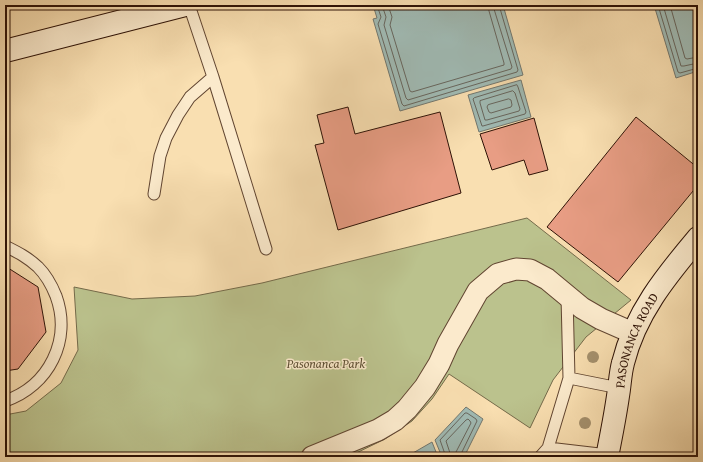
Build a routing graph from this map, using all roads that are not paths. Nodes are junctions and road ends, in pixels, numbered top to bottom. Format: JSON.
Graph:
{"nodes":[{"id":1,"x":185,"y":5,"type":"edge"},
{"id":2,"x":189,"y":5,"type":"edge"},
{"id":3,"x":5,"y":51,"type":"edge"},
{"id":4,"x":213,"y":77,"type":"junction"},
{"id":5,"x":154,"y":194,"type":"dead end"},
{"id":6,"x":698,"y":238,"type":"edge"},
{"id":7,"x":5,"y":246,"type":"edge"},
{"id":8,"x":266,"y":249,"type":"dead end"},
{"id":9,"x":567,"y":296,"type":"junction"},
{"id":10,"x":633,"y":333,"type":"junction"},
{"id":11,"x":569,"y":378,"type":"junction"},
{"id":12,"x":619,"y":388,"type":"junction"},
{"id":13,"x":5,"y":402,"type":"edge"},
{"id":14,"x":548,"y":448,"type":"junction"},
{"id":15,"x":608,"y":456,"type":"edge"},
{"id":16,"x":312,"y":457,"type":"edge"},
{"id":17,"x":540,"y":457,"type":"edge"}],
"edges":[{"from":1,"to":3,"type":"street"},
{"from":2,"to":4,"type":"lane"},
{"from":4,"to":5,"type":"lane"},
{"from":4,"to":8,"type":"lane"},
{"from":6,"to":10,"type":"street","name":"PASONANCA ROAD"},
{"from":7,"to":13,"type":"lane"},
{"from":9,"to":10,"type":"street"},
{"from":9,"to":11,"type":"lane"},
{"from":9,"to":16,"type":"street"},
{"from":10,"to":12,"type":"street","name":"PASONANCA ROAD"},
{"from":11,"to":12,"type":"lane"},
{"from":11,"to":14,"type":"lane"},
{"from":12,"to":15,"type":"street","name":"PASONANCA ROAD"},
{"from":14,"to":15,"type":"lane"},
{"from":14,"to":17,"type":"lane"}]}
